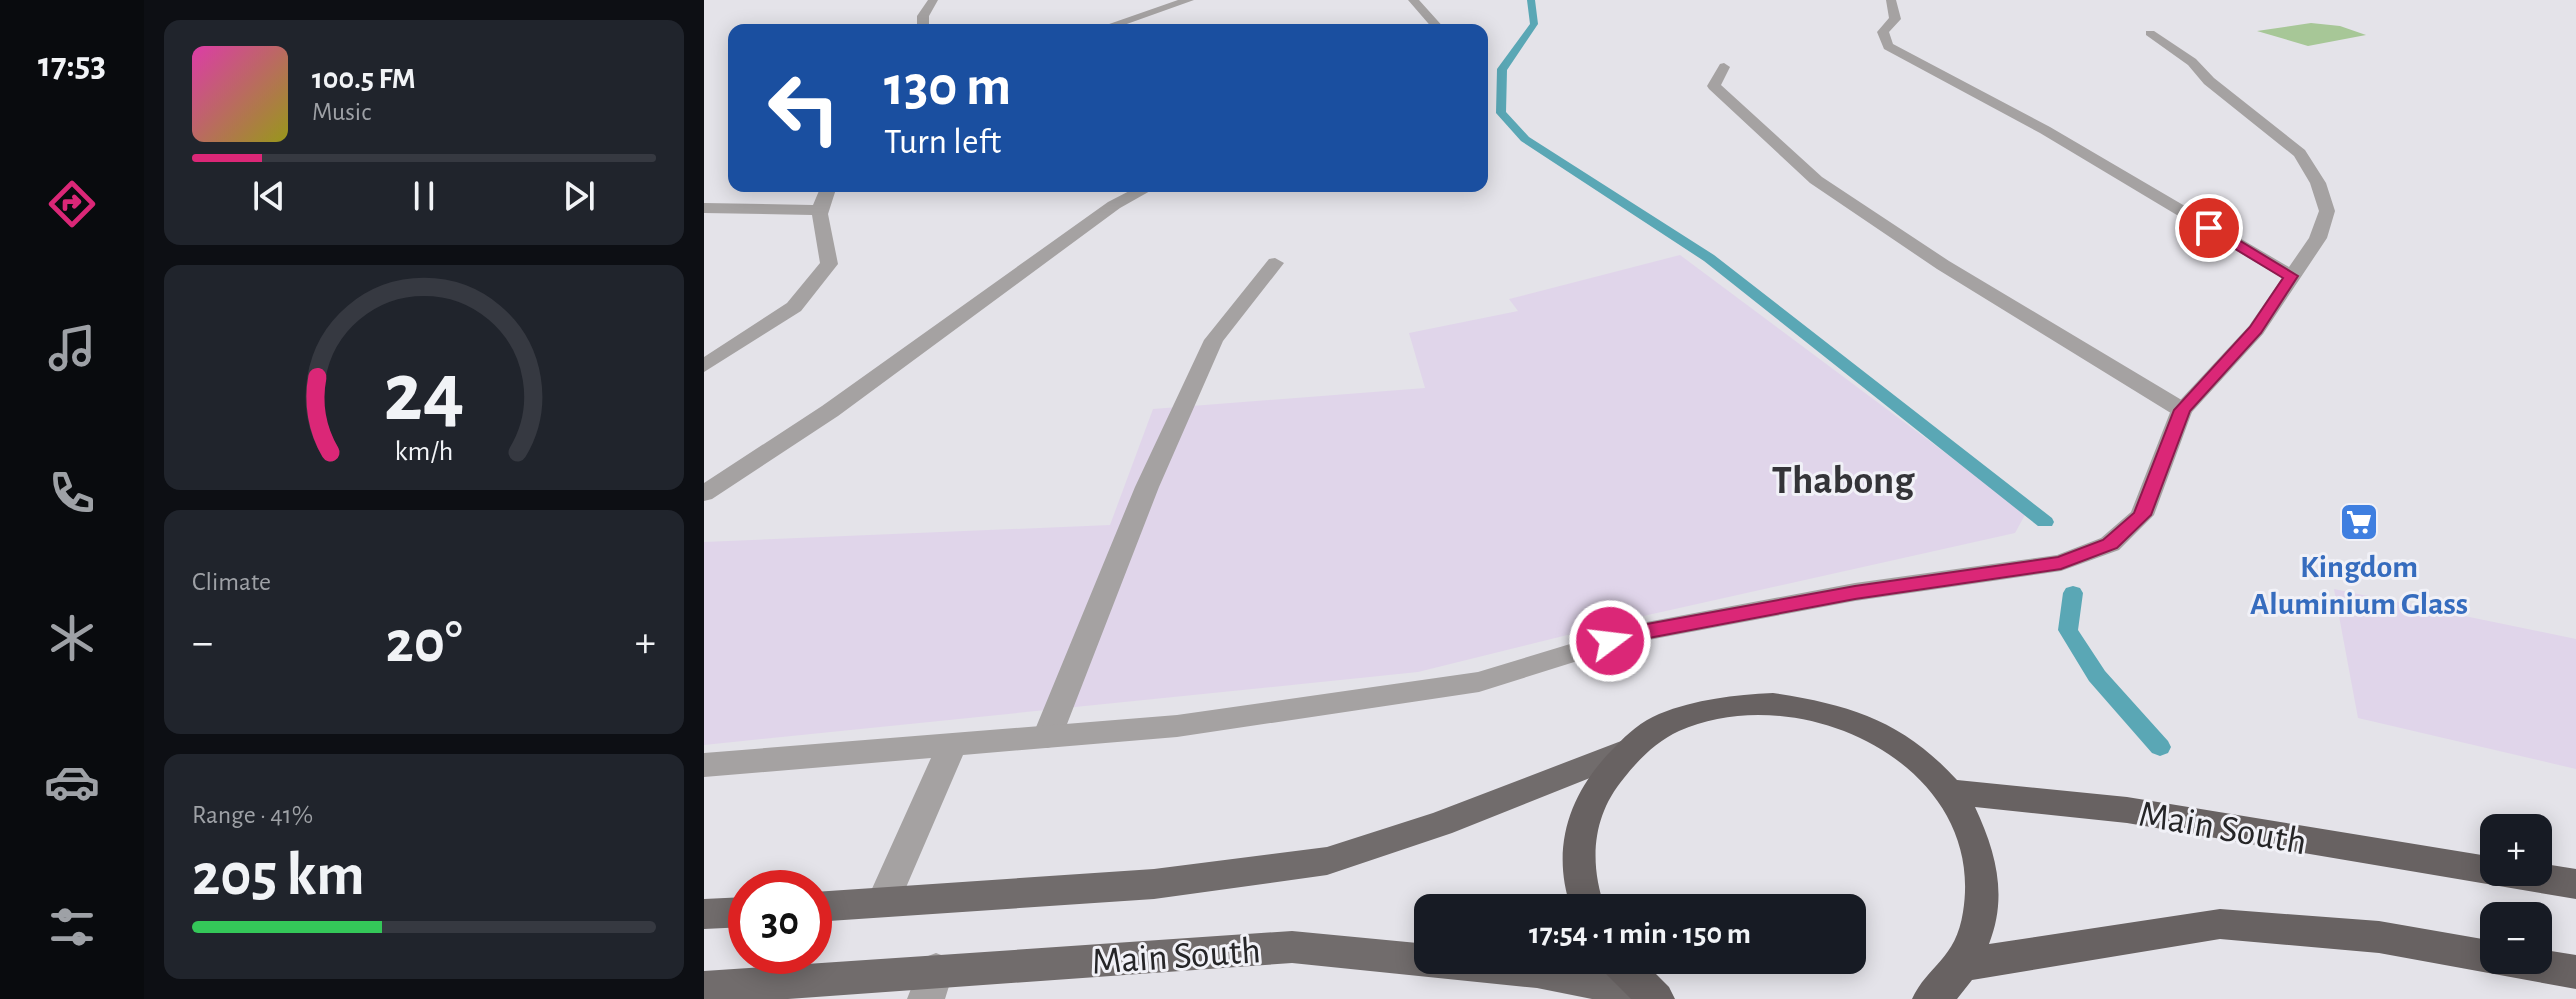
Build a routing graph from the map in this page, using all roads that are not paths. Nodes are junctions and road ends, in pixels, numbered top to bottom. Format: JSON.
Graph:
{"nodes":[{"id":1,"x":933,"y":0,"type":"edge"},
{"id":2,"x":1189,"y":0,"type":"edge"},
{"id":3,"x":1413,"y":0,"type":"edge"},
{"id":4,"x":1891,"y":0,"type":"edge"},
{"id":5,"x":923,"y":24,"type":"edge"},
{"id":6,"x":1116,"y":24,"type":"edge"},
{"id":7,"x":1435,"y":24,"type":"edge"},
{"id":8,"x":2150,"y":33,"type":"dead end"},
{"id":9,"x":1724,"y":67,"type":"dead end"},
{"id":10,"x":825,"y":192,"type":"edge"},
{"id":11,"x":1139,"y":192,"type":"edge"},
{"id":12,"x":704,"y":208,"type":"edge"},
{"id":13,"x":818,"y":210,"type":"junction"},
{"id":14,"x":1275,"y":263,"type":"dead end"},
{"id":15,"x":2291,"y":276,"type":"junction"},
{"id":16,"x":704,"y":366,"type":"edge"},
{"id":17,"x":2182,"y":410,"type":"junction"},
{"id":18,"x":704,"y":494,"type":"edge"},
{"id":19,"x":1047,"y":737,"type":"junction"},
{"id":20,"x":952,"y":745,"type":"junction"},
{"id":21,"x":1629,"y":750,"type":"junction"},
{"id":22,"x":704,"y":765,"type":"edge"},
{"id":23,"x":1952,"y":792,"type":"junction"},
{"id":24,"x":2480,"y":869,"type":"edge"},
{"id":25,"x":2552,"y":880,"type":"edge"},
{"id":26,"x":2576,"y":884,"type":"edge"},
{"id":27,"x":1582,"y":894,"type":"edge"},
{"id":28,"x":883,"y":902,"type":"junction"},
{"id":29,"x":832,"y":906,"type":"edge"},
{"id":30,"x":728,"y":913,"type":"edge"},
{"id":31,"x":704,"y":914,"type":"edge"},
{"id":32,"x":2480,"y":955,"type":"edge"},
{"id":33,"x":1962,"y":965,"type":"junction"},
{"id":34,"x":2552,"y":968,"type":"edge"},
{"id":35,"x":2576,"y":972,"type":"edge"},
{"id":36,"x":1630,"y":974,"type":"edge"},
{"id":37,"x":931,"y":985,"type":"edge"},
{"id":38,"x":704,"y":988,"type":"edge"},
{"id":39,"x":1651,"y":996,"type":"edge"},
{"id":40,"x":1931,"y":999,"type":"edge"}],
"edges":[{"from":1,"to":5,"type":"street"},
{"from":2,"to":6,"type":"street"},
{"from":3,"to":7,"type":"street"},
{"from":4,"to":15,"type":"street"},
{"from":8,"to":15,"type":"street"},
{"from":9,"to":17,"type":"street"},
{"from":10,"to":13,"type":"street"},
{"from":11,"to":18,"type":"street"},
{"from":12,"to":13,"type":"street"},
{"from":13,"to":16,"type":"street"},
{"from":14,"to":19,"type":"street"},
{"from":15,"to":17,"type":"street"},
{"from":17,"to":19,"type":"street"},
{"from":19,"to":20,"type":"street"},
{"from":20,"to":22,"type":"street"},
{"from":20,"to":28,"type":"street"},
{"from":21,"to":23,"type":"highway"},
{"from":21,"to":27,"type":"highway"},
{"from":21,"to":28,"type":"main road"},
{"from":23,"to":24,"type":"highway","name":"Main South"},
{"from":23,"to":33,"type":"highway"},
{"from":25,"to":26,"type":"highway"},
{"from":28,"to":29,"type":"main road"},
{"from":30,"to":31,"type":"main road"},
{"from":32,"to":33,"type":"highway"},
{"from":33,"to":40,"type":"highway"},
{"from":34,"to":35,"type":"highway"},
{"from":36,"to":39,"type":"highway","name":"Main South"},
{"from":37,"to":38,"type":"main road","name":"Main South"},
{"from":37,"to":39,"type":"main road","name":"Main South"}]}
